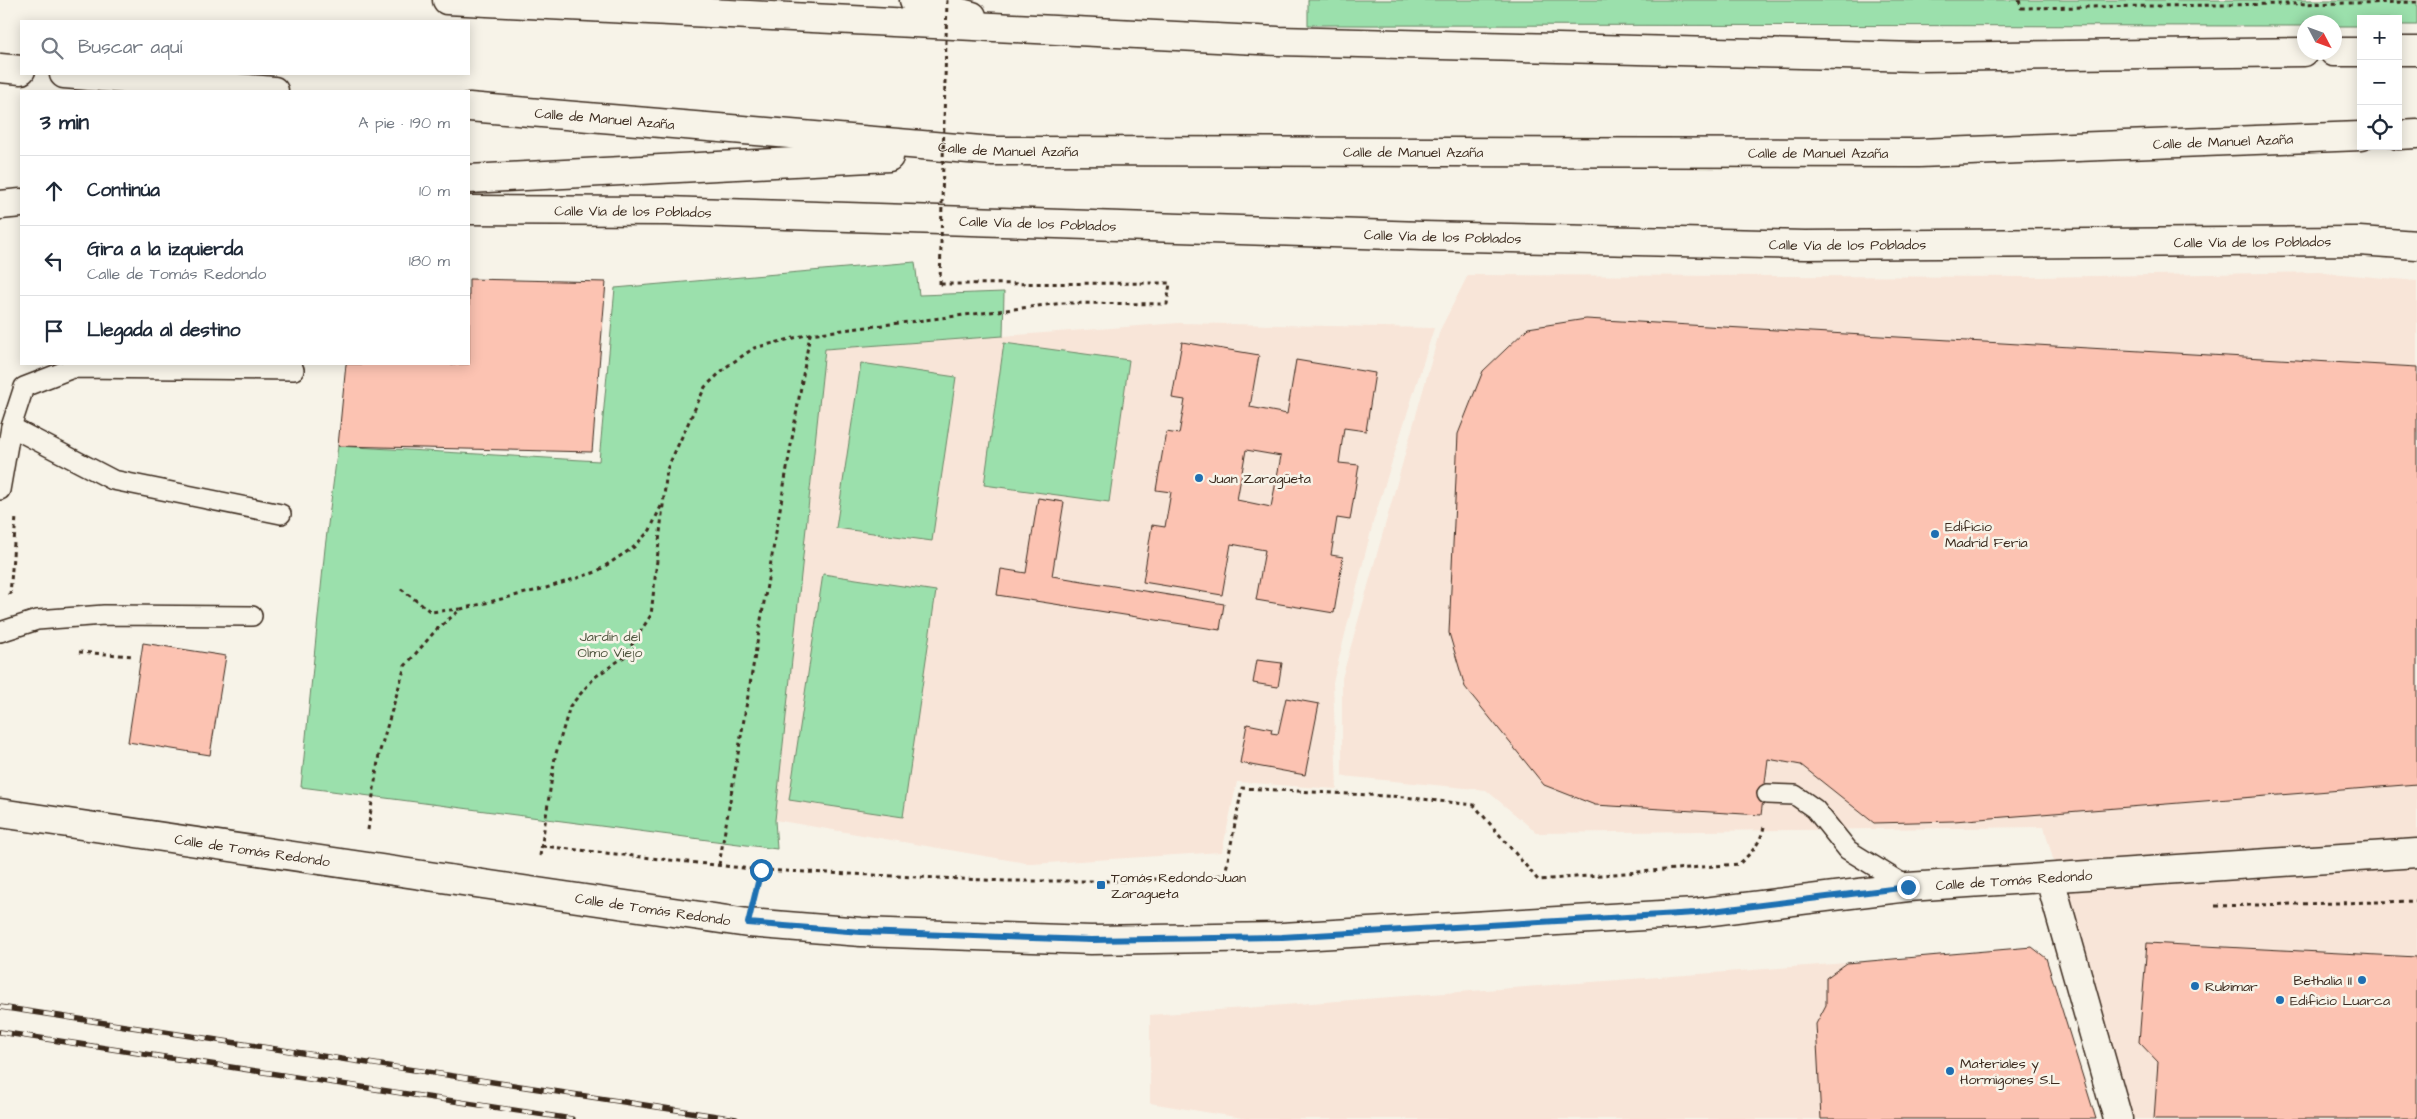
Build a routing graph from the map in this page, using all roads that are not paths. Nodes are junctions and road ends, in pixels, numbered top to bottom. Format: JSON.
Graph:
{"nodes":[{"id":1,"x":447,"y":0,"type":"edge"},
{"id":2,"x":914,"y":0,"type":"edge"},
{"id":3,"x":1024,"y":30,"type":"junction"},
{"id":4,"x":2402,"y":51,"type":"edge"},
{"id":5,"x":2417,"y":51,"type":"edge"},
{"id":6,"x":2297,"y":52,"type":"edge"},
{"id":7,"x":2342,"y":52,"type":"edge"},
{"id":8,"x":2357,"y":52,"type":"edge"},
{"id":9,"x":0,"y":68,"type":"edge"},
{"id":10,"x":20,"y":70,"type":"edge"},
{"id":11,"x":76,"y":75,"type":"edge"},
{"id":12,"x":262,"y":90,"type":"edge"},
{"id":13,"x":470,"y":107,"type":"edge"},
{"id":14,"x":2417,"y":134,"type":"edge"},
{"id":15,"x":2402,"y":135,"type":"edge"},
{"id":16,"x":2357,"y":136,"type":"edge"},
{"id":17,"x":993,"y":151,"type":"junction"},
{"id":18,"x":470,"y":179,"type":"edge"},
{"id":19,"x":20,"y":203,"type":"edge"},
{"id":20,"x":0,"y":206,"type":"edge"},
{"id":21,"x":20,"y":208,"type":"edge"},
{"id":22,"x":470,"y":210,"type":"edge"},
{"id":23,"x":2417,"y":245,"type":"edge"},
{"id":24,"x":294,"y":370,"type":"dead end"},
{"id":25,"x":11,"y":426,"type":"junction"},
{"id":26,"x":0,"y":490,"type":"edge"},
{"id":27,"x":281,"y":514,"type":"dead end"},
{"id":28,"x":252,"y":616,"type":"dead end"},
{"id":29,"x":0,"y":632,"type":"edge"},
{"id":30,"x":1767,"y":794,"type":"dead end"},
{"id":31,"x":0,"y":813,"type":"edge"},
{"id":32,"x":2417,"y":853,"type":"edge"},
{"id":33,"x":2050,"y":880,"type":"junction"},
{"id":34,"x":1908,"y":887,"type":"junction"},
{"id":35,"x":2118,"y":1119,"type":"edge"}],
"edges":[{"from":1,"to":3,"type":"main road"},
{"from":2,"to":3,"type":"main road"},
{"from":3,"to":6,"type":"main road"},
{"from":4,"to":5,"type":"main road"},
{"from":7,"to":8,"type":"main road"},
{"from":9,"to":10,"type":"main road"},
{"from":11,"to":12,"type":"main road"},
{"from":13,"to":17,"type":"main road","name":"Calle de Manuel Azaña"},
{"from":14,"to":15,"type":"main road"},
{"from":16,"to":17,"type":"main road","name":"Calle de Manuel Azaña"},
{"from":17,"to":18,"type":"main road"},
{"from":19,"to":20,"type":"main road"},
{"from":20,"to":21,"type":"main road"},
{"from":22,"to":23,"type":"main road","name":"Calle Vía de los Poblados"},
{"from":24,"to":25,"type":"lane"},
{"from":25,"to":26,"type":"lane"},
{"from":25,"to":27,"type":"lane"},
{"from":28,"to":29,"type":"lane"},
{"from":30,"to":34,"type":"lane"},
{"from":31,"to":34,"type":"main road","name":"Calle de Tomás Redondo"},
{"from":32,"to":33,"type":"main road","name":"Calle de Tomás Redondo"},
{"from":33,"to":34,"type":"main road","name":"Calle de Tomás Redondo"},
{"from":33,"to":35,"type":"main road"}]}
